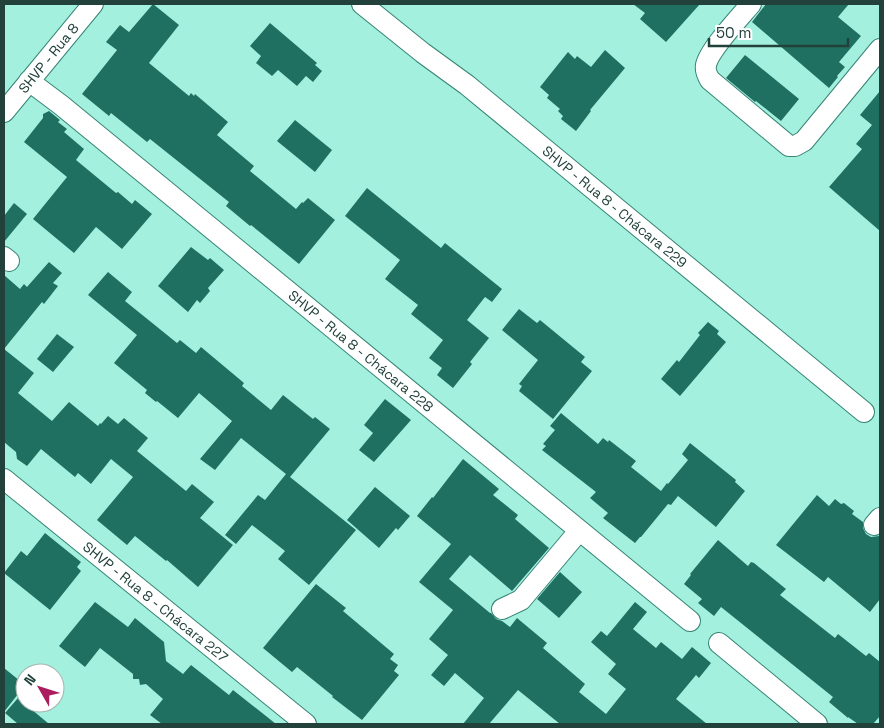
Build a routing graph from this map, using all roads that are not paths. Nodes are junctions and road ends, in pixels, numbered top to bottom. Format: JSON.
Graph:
{"nodes":[{"id":1,"x":93,"y":4,"type":"edge"},
{"id":2,"x":362,"y":4,"type":"edge"},
{"id":3,"x":751,"y":4,"type":"edge"},
{"id":4,"x":880,"y":49,"type":"edge"},
{"id":5,"x":30,"y":81,"type":"junction"},
{"id":6,"x":4,"y":112,"type":"edge"},
{"id":7,"x":864,"y":412,"type":"dead end"},
{"id":8,"x":4,"y":479,"type":"edge"},
{"id":9,"x":579,"y":530,"type":"junction"},
{"id":10,"x":502,"y":610,"type":"dead end"},
{"id":11,"x":690,"y":621,"type":"dead end"},
{"id":12,"x":719,"y":643,"type":"dead end"},
{"id":13,"x":306,"y":724,"type":"edge"},
{"id":14,"x":817,"y":724,"type":"edge"}],
"edges":[{"from":1,"to":5,"type":"street","name":"SHVP - Rua 8"},
{"from":2,"to":7,"type":"street","name":"SHVP - Rua 8 - Chácara 229"},
{"from":3,"to":4,"type":"street"},
{"from":5,"to":6,"type":"street","name":"SHVP - Rua 8"},
{"from":5,"to":9,"type":"street","name":"SHVP - Rua 8 - Chácara 228"},
{"from":8,"to":13,"type":"street","name":"SHVP - Rua 8 - Chácara 227"},
{"from":9,"to":10,"type":"street"},
{"from":9,"to":11,"type":"street","name":"SHVP - Rua 8 - Chácara 228"},
{"from":12,"to":14,"type":"street"}]}
